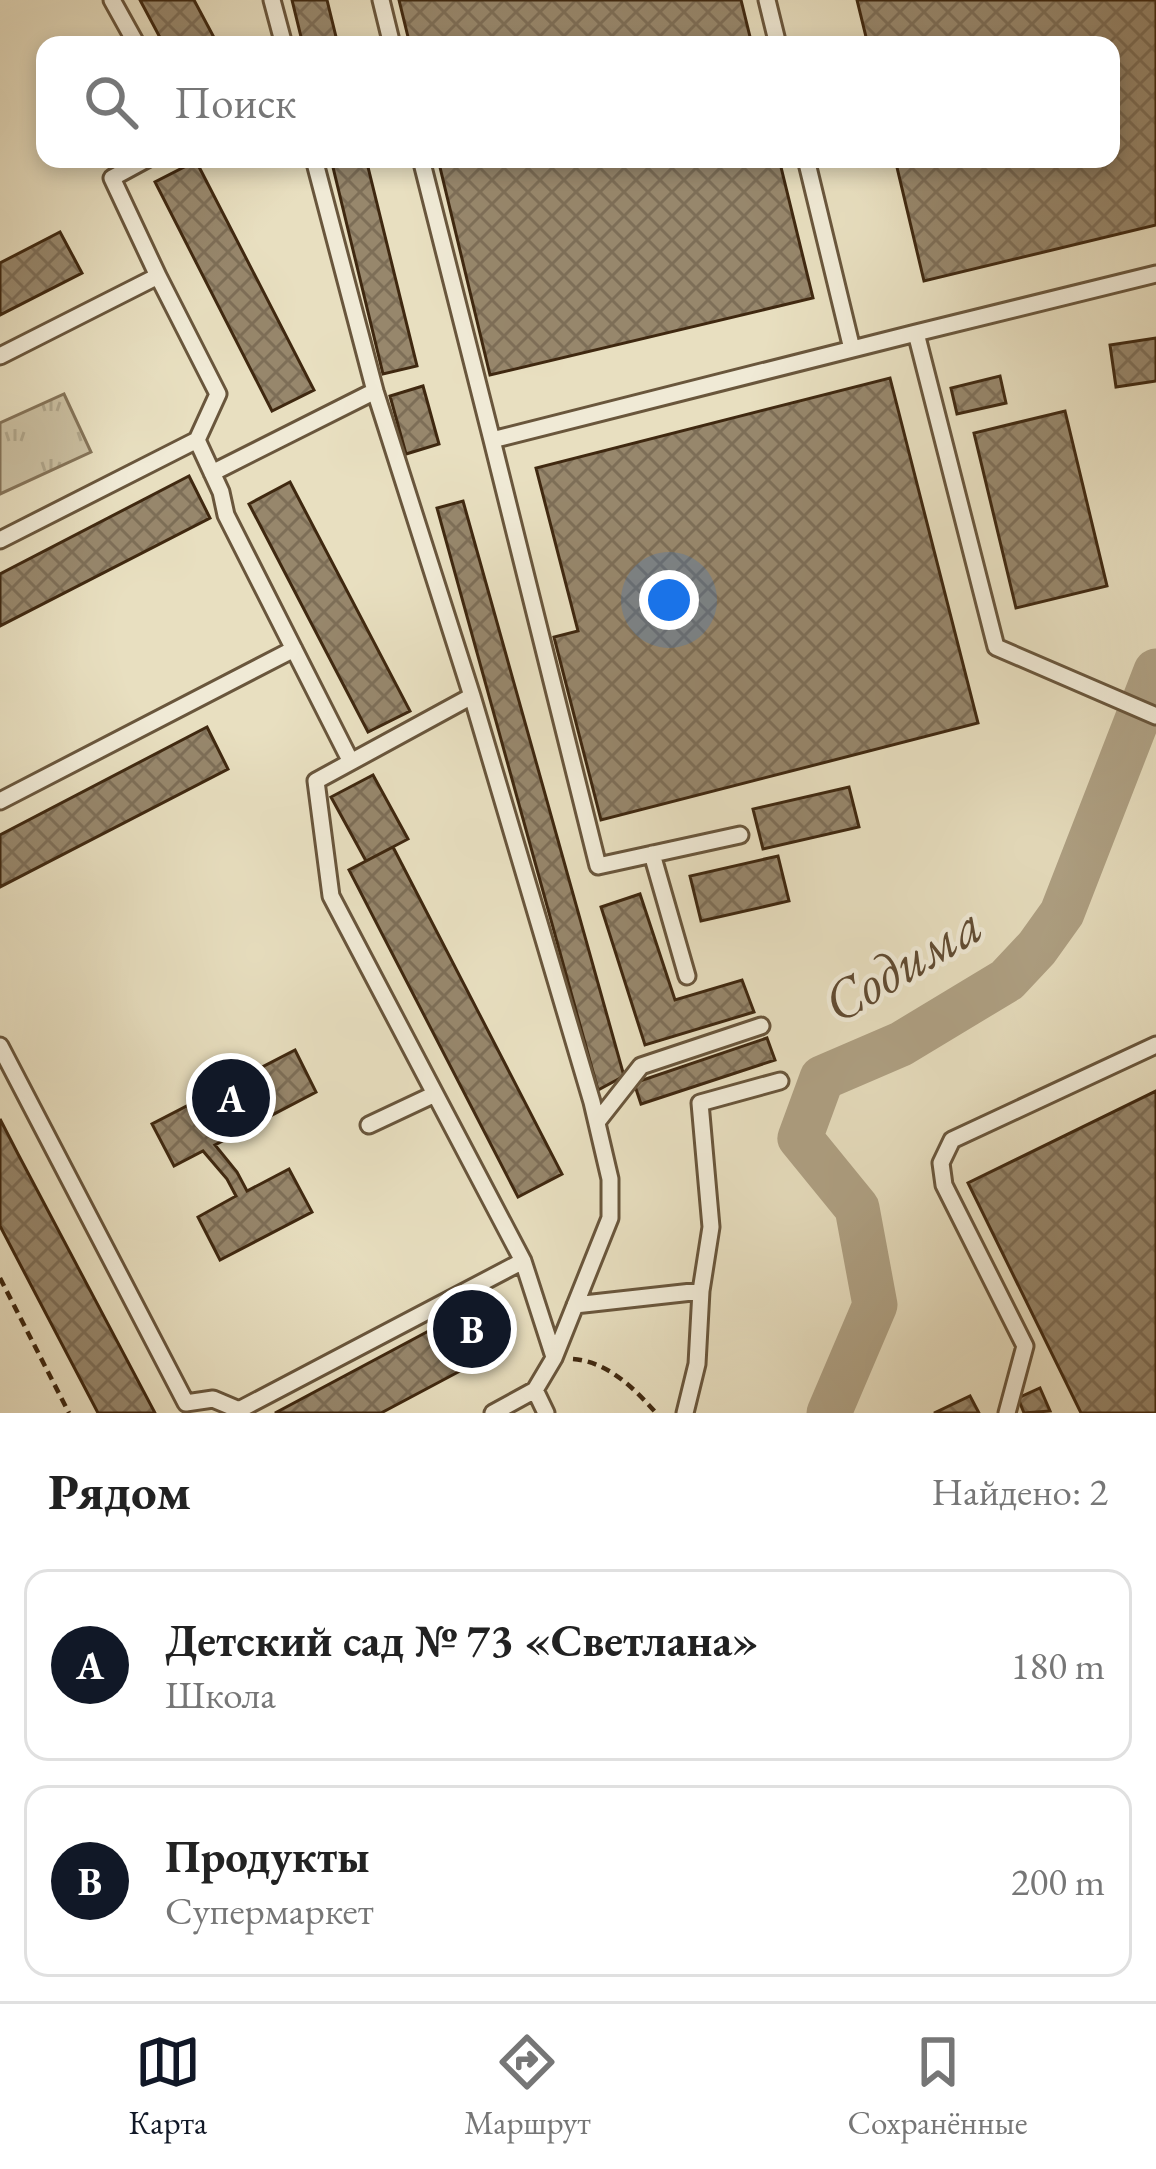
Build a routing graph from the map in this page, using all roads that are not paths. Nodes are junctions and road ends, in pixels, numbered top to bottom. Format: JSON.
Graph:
{"nodes":[{"id":1,"x":112,"y":0,"type":"edge"},
{"id":2,"x":272,"y":0,"type":"edge"},
{"id":3,"x":381,"y":0,"type":"edge"},
{"id":4,"x":767,"y":0,"type":"edge"},
{"id":5,"x":132,"y":36,"type":"edge"},
{"id":6,"x":282,"y":36,"type":"edge"},
{"id":7,"x":390,"y":36,"type":"edge"},
{"id":8,"x":776,"y":36,"type":"edge"},
{"id":9,"x":130,"y":168,"type":"edge"},
{"id":10,"x":316,"y":168,"type":"edge"},
{"id":11,"x":423,"y":168,"type":"edge"},
{"id":12,"x":808,"y":168,"type":"edge"},
{"id":13,"x":1156,"y":274,"type":"edge"},
{"id":14,"x":158,"y":276,"type":"junction"},
{"id":15,"x":916,"y":333,"type":"junction"},
{"id":16,"x":852,"y":349,"type":"junction"},
{"id":17,"x":0,"y":356,"type":"edge"},
{"id":18,"x":375,"y":391,"type":"junction"},
{"id":19,"x":197,"y":440,"type":"junction"},
{"id":20,"x":492,"y":440,"type":"junction"},
{"id":21,"x":212,"y":473,"type":"junction"},
{"id":22,"x":0,"y":541,"type":"edge"},
{"id":23,"x":294,"y":649,"type":"junction"},
{"id":24,"x":472,"y":696,"type":"junction"},
{"id":25,"x":1156,"y":716,"type":"edge"},
{"id":26,"x":350,"y":760,"type":"junction"},
{"id":27,"x":0,"y":801,"type":"edge"},
{"id":28,"x":740,"y":835,"type":"dead end"},
{"id":29,"x":652,"y":854,"type":"junction"},
{"id":30,"x":687,"y":976,"type":"dead end"},
{"id":31,"x":761,"y":1026,"type":"dead end"},
{"id":32,"x":1156,"y":1045,"type":"edge"},
{"id":33,"x":0,"y":1046,"type":"edge"},
{"id":34,"x":780,"y":1081,"type":"dead end"},
{"id":35,"x":435,"y":1094,"type":"junction"},
{"id":36,"x":597,"y":1122,"type":"junction"},
{"id":37,"x":369,"y":1125,"type":"dead end"},
{"id":38,"x":523,"y":1261,"type":"junction"},
{"id":39,"x":701,"y":1291,"type":"junction"},
{"id":40,"x":575,"y":1305,"type":"junction"},
{"id":41,"x":554,"y":1358,"type":"junction"},
{"id":42,"x":536,"y":1390,"type":"junction"},
{"id":43,"x":493,"y":1413,"type":"edge"},
{"id":44,"x":546,"y":1413,"type":"edge"},
{"id":45,"x":685,"y":1413,"type":"edge"},
{"id":46,"x":1007,"y":1413,"type":"edge"}],
"edges":[{"from":1,"to":5,"type":"lane"},
{"from":2,"to":6,"type":"lane"},
{"from":3,"to":7,"type":"lane"},
{"from":4,"to":8,"type":"lane"},
{"from":9,"to":14,"type":"lane"},
{"from":10,"to":18,"type":"lane"},
{"from":11,"to":20,"type":"lane"},
{"from":12,"to":16,"type":"lane"},
{"from":13,"to":15,"type":"lane"},
{"from":14,"to":17,"type":"lane"},
{"from":14,"to":19,"type":"lane"},
{"from":15,"to":16,"type":"lane"},
{"from":15,"to":25,"type":"lane"},
{"from":16,"to":20,"type":"lane"},
{"from":18,"to":21,"type":"lane"},
{"from":18,"to":24,"type":"lane"},
{"from":19,"to":21,"type":"lane"},
{"from":19,"to":22,"type":"lane"},
{"from":20,"to":29,"type":"lane"},
{"from":21,"to":23,"type":"lane"},
{"from":23,"to":26,"type":"lane"},
{"from":23,"to":27,"type":"lane"},
{"from":24,"to":26,"type":"lane"},
{"from":24,"to":36,"type":"lane"},
{"from":26,"to":35,"type":"lane"},
{"from":28,"to":29,"type":"lane"},
{"from":29,"to":30,"type":"lane"},
{"from":31,"to":36,"type":"lane"},
{"from":32,"to":46,"type":"lane"},
{"from":33,"to":38,"type":"lane"},
{"from":34,"to":39,"type":"lane"},
{"from":35,"to":37,"type":"lane"},
{"from":35,"to":38,"type":"lane"},
{"from":36,"to":40,"type":"lane"},
{"from":38,"to":41,"type":"lane"},
{"from":39,"to":40,"type":"lane"},
{"from":39,"to":45,"type":"lane"},
{"from":40,"to":41,"type":"lane"},
{"from":41,"to":42,"type":"lane"},
{"from":42,"to":43,"type":"lane"},
{"from":42,"to":44,"type":"lane"}]}
